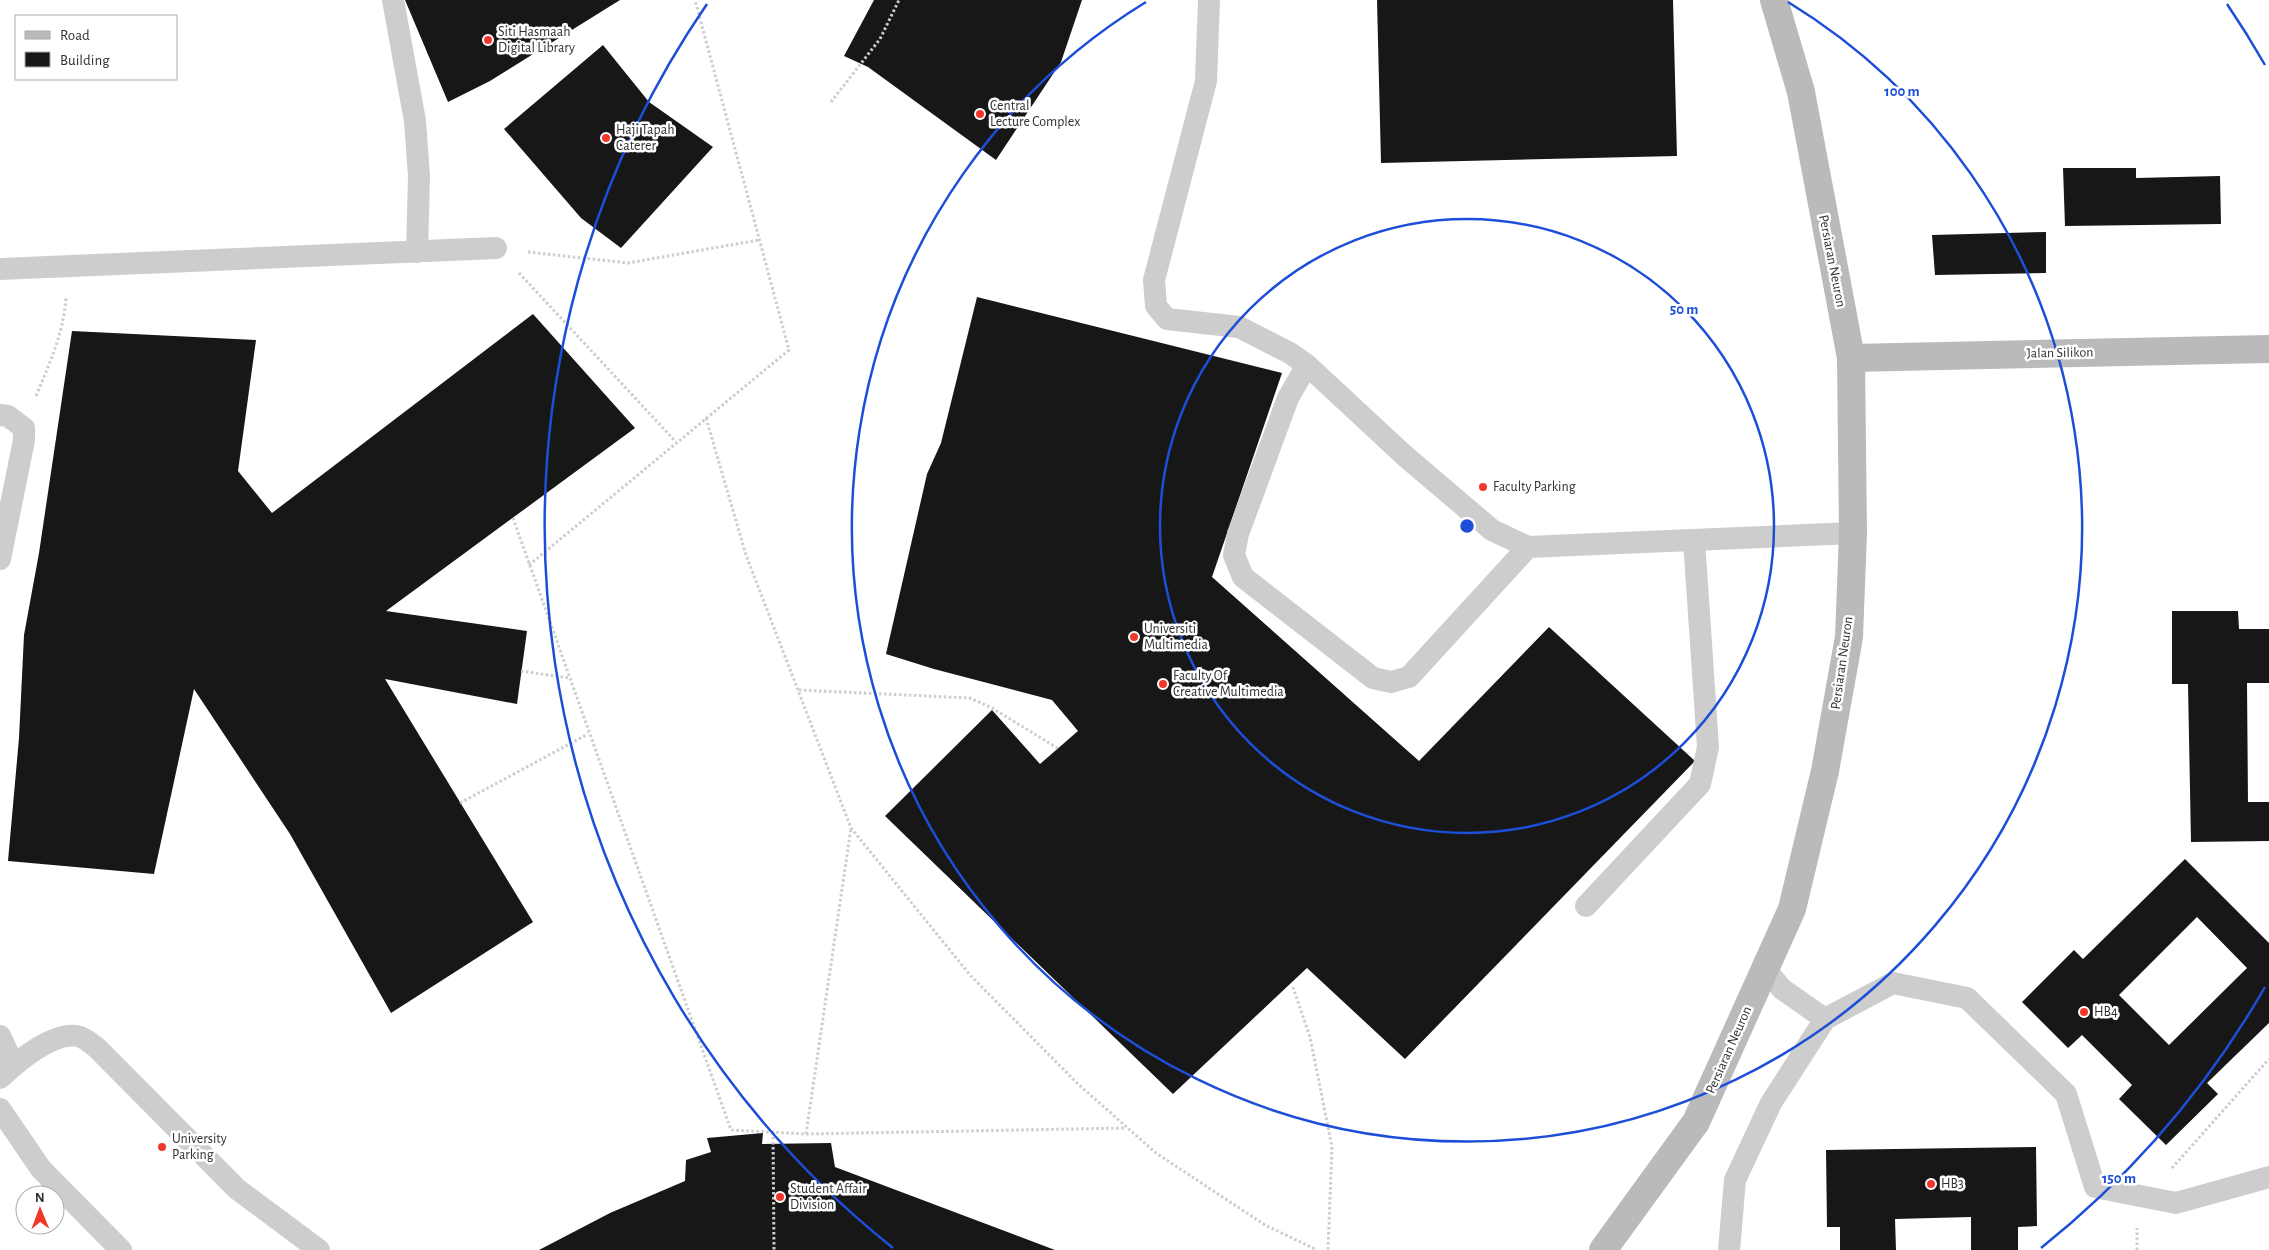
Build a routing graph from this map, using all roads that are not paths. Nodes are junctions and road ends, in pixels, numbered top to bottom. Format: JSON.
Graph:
{"nodes":[{"id":1,"x":393,"y":0,"type":"edge"},
{"id":2,"x":1209,"y":0,"type":"edge"},
{"id":3,"x":1774,"y":0,"type":"edge"},
{"id":4,"x":496,"y":248,"type":"road end"},
{"id":5,"x":417,"y":252,"type":"junction"},
{"id":6,"x":0,"y":269,"type":"edge"},
{"id":7,"x":2269,"y":349,"type":"edge"},
{"id":8,"x":1851,"y":358,"type":"junction"},
{"id":9,"x":1307,"y":366,"type":"junction"},
{"id":10,"x":0,"y":416,"type":"edge"},
{"id":11,"x":1854,"y":533,"type":"junction"},
{"id":12,"x":1694,"y":540,"type":"junction"},
{"id":13,"x":1528,"y":547,"type":"junction"},
{"id":14,"x":0,"y":559,"type":"edge"},
{"id":15,"x":1586,"y":906,"type":"dead end"},
{"id":16,"x":1765,"y":969,"type":"junction"},
{"id":17,"x":1825,"y":1019,"type":"junction"},
{"id":18,"x":0,"y":1036,"type":"edge"},
{"id":19,"x":7,"y":1071,"type":"edge"},
{"id":20,"x":0,"y":1109,"type":"edge"},
{"id":21,"x":2269,"y":1178,"type":"edge"},
{"id":22,"x":121,"y":1250,"type":"edge"},
{"id":23,"x":319,"y":1250,"type":"edge"},
{"id":24,"x":1603,"y":1250,"type":"edge"},
{"id":25,"x":1729,"y":1250,"type":"edge"}],
"edges":[{"from":1,"to":5,"type":"lane"},
{"from":2,"to":9,"type":"lane"},
{"from":3,"to":8,"type":"street","name":"Persiaran Neuron"},
{"from":4,"to":5,"type":"lane"},
{"from":5,"to":6,"type":"lane"},
{"from":7,"to":8,"type":"street","name":"Jalan Silikon"},
{"from":8,"to":11,"type":"street","name":"Persiaran Neuron"},
{"from":9,"to":13,"type":"lane"},
{"from":9,"to":13,"type":"lane"},
{"from":10,"to":14,"type":"lane"},
{"from":11,"to":12,"type":"lane"},
{"from":11,"to":16,"type":"street","name":"Persiaran Neuron"},
{"from":12,"to":13,"type":"lane"},
{"from":12,"to":15,"type":"lane"},
{"from":16,"to":17,"type":"lane"},
{"from":16,"to":24,"type":"street","name":"Persiaran Neuron"},
{"from":17,"to":21,"type":"lane"},
{"from":17,"to":25,"type":"lane"},
{"from":18,"to":19,"type":"lane"},
{"from":19,"to":23,"type":"lane"},
{"from":20,"to":22,"type":"lane"}]}
